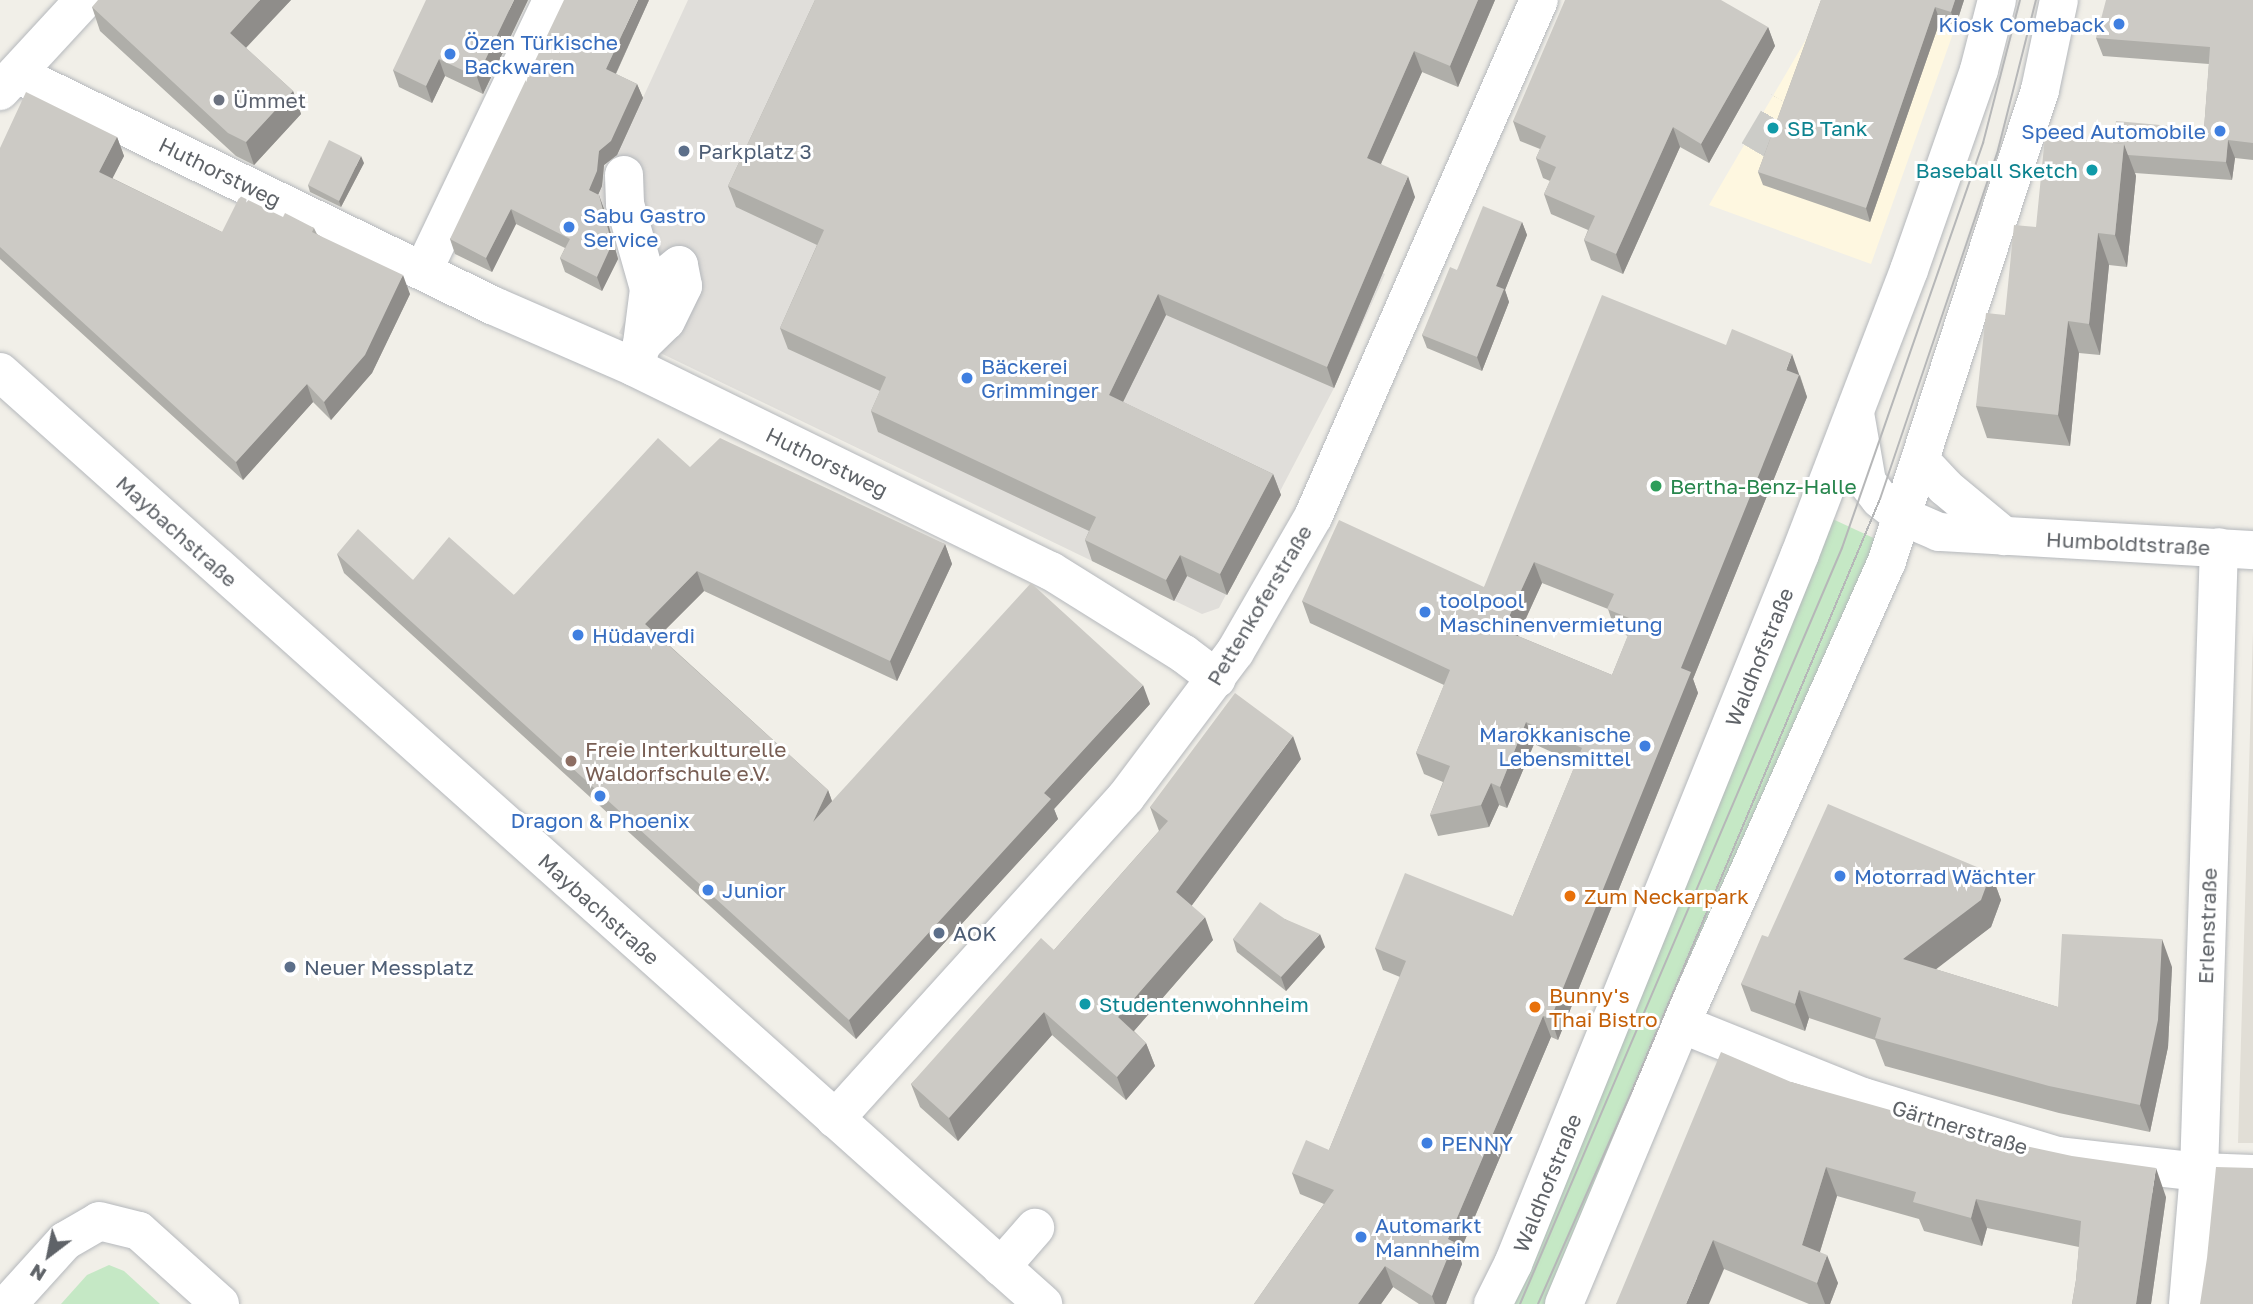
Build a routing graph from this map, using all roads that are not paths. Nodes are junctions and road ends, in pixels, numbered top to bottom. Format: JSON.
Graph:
{"nodes":[{"id":1,"x":84,"y":0,"type":"edge"},
{"id":2,"x":552,"y":0,"type":"edge"},
{"id":3,"x":1539,"y":0,"type":"edge"},
{"id":4,"x":1997,"y":0,"type":"edge"},
{"id":5,"x":2059,"y":0,"type":"edge"},
{"id":6,"x":9,"y":83,"type":"edge"},
{"id":7,"x":624,"y":175,"type":"dead end"},
{"id":8,"x":423,"y":271,"type":"junction"},
{"id":9,"x":649,"y":289,"type":"junction"},
{"id":10,"x":638,"y":356,"type":"junction"},
{"id":11,"x":0,"y":372,"type":"edge"},
{"id":12,"x":1855,"y":412,"type":"junction"},
{"id":13,"x":1920,"y":460,"type":"junction"},
{"id":14,"x":1902,"y":516,"type":"junction"},
{"id":15,"x":2004,"y":536,"type":"junction"},
{"id":16,"x":2236,"y":549,"type":"edge"},
{"id":17,"x":1217,"y":679,"type":"junction"},
{"id":18,"x":1681,"y":1024,"type":"junction"},
{"id":19,"x":835,"y":1119,"type":"junction"},
{"id":20,"x":2199,"y":1172,"type":"junction"},
{"id":21,"x":2253,"y":1174,"type":"edge"},
{"id":22,"x":1035,"y":1228,"type":"dead end"},
{"id":23,"x":1001,"y":1267,"type":"junction"},
{"id":24,"x":8,"y":1304,"type":"edge"},
{"id":25,"x":220,"y":1304,"type":"edge"},
{"id":26,"x":1043,"y":1304,"type":"edge"},
{"id":27,"x":1493,"y":1304,"type":"edge"},
{"id":28,"x":1564,"y":1304,"type":"edge"},
{"id":29,"x":2188,"y":1304,"type":"edge"}],
"edges":[{"from":1,"to":6,"type":"street"},
{"from":2,"to":8,"type":"street"},
{"from":3,"to":17,"type":"street","name":"Pettenkoferstraße"},
{"from":4,"to":12,"type":"street","name":"Waldhofstraße"},
{"from":5,"to":13,"type":"street"},
{"from":6,"to":8,"type":"street","name":"Huthorstweg"},
{"from":7,"to":9,"type":"street"},
{"from":8,"to":10,"type":"street","name":"Huthorstweg"},
{"from":9,"to":10,"type":"street"},
{"from":9,"to":10,"type":"street"},
{"from":10,"to":17,"type":"street","name":"Huthorstweg"},
{"from":11,"to":19,"type":"street","name":"Maybachstraße"},
{"from":12,"to":14,"type":"street","name":"Humboldtstraße"},
{"from":12,"to":27,"type":"street","name":"Waldhofstraße"},
{"from":13,"to":14,"type":"street"},
{"from":13,"to":15,"type":"street"},
{"from":14,"to":15,"type":"street","name":"Humboldtstraße"},
{"from":14,"to":18,"type":"street"},
{"from":15,"to":16,"type":"street","name":"Humboldtstraße"},
{"from":16,"to":20,"type":"street","name":"Erlenstraße"},
{"from":17,"to":19,"type":"street","name":"Pettenkoferstraße"},
{"from":18,"to":20,"type":"street","name":"Gärtnerstraße"},
{"from":18,"to":28,"type":"street"},
{"from":19,"to":23,"type":"street","name":"Maybachstraße"},
{"from":20,"to":21,"type":"street","name":"Gärtnerstraße"},
{"from":20,"to":29,"type":"street","name":"Erlenstraße"},
{"from":22,"to":23,"type":"street"},
{"from":23,"to":26,"type":"street","name":"Maybachstraße"},
{"from":24,"to":25,"type":"street"}]}
